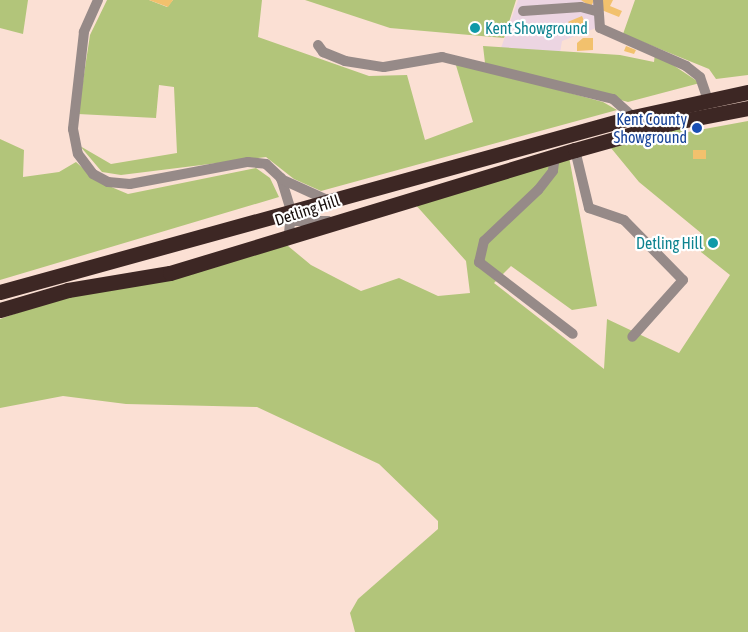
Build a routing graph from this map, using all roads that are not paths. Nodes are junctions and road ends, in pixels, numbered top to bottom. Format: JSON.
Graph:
{"nodes":[{"id":1,"x":98,"y":0,"type":"edge"},
{"id":2,"x":598,"y":0,"type":"edge"},
{"id":3,"x":522,"y":10,"type":"dead end"},
{"id":4,"x":596,"y":12,"type":"junction"},
{"id":5,"x":318,"y":45,"type":"dead end"},
{"id":6,"x":748,"y":92,"type":"edge"},
{"id":7,"x":710,"y":107,"type":"junction"},
{"id":8,"x":748,"y":108,"type":"edge"},
{"id":9,"x":633,"y":117,"type":"junction"},
{"id":10,"x":575,"y":150,"type":"junction"},
{"id":11,"x":554,"y":156,"type":"junction"},
{"id":12,"x":281,"y":178,"type":"junction"},
{"id":13,"x":306,"y":193,"type":"junction"},
{"id":14,"x":327,"y":200,"type":"junction"},
{"id":15,"x":290,"y":217,"type":"junction"},
{"id":16,"x":0,"y":292,"type":"edge"},
{"id":17,"x":0,"y":310,"type":"edge"},
{"id":18,"x":573,"y":334,"type":"dead end"},
{"id":19,"x":632,"y":337,"type":"dead end"}],
"edges":[{"from":1,"to":12,"type":"street"},
{"from":2,"to":4,"type":"street"},
{"from":3,"to":4,"type":"street"},
{"from":4,"to":7,"type":"street"},
{"from":5,"to":9,"type":"street"},
{"from":6,"to":7,"type":"highway"},
{"from":7,"to":8,"type":"highway"},
{"from":7,"to":9,"type":"highway","name":"Detling Hill"},
{"from":7,"to":10,"type":"highway","name":"Detling Hill"},
{"from":9,"to":14,"type":"highway","name":"Detling Hill"},
{"from":10,"to":11,"type":"highway","name":"Detling Hill"},
{"from":10,"to":19,"type":"street"},
{"from":11,"to":15,"type":"highway","name":"Detling Hill"},
{"from":11,"to":18,"type":"street"},
{"from":12,"to":13,"type":"street"},
{"from":12,"to":15,"type":"street"},
{"from":13,"to":14,"type":"street"},
{"from":13,"to":15,"type":"street"},
{"from":14,"to":15,"type":"highway","name":"Detling Hill"},
{"from":15,"to":16,"type":"highway","name":"Detling Hill"},
{"from":15,"to":17,"type":"highway","name":"Detling Hill"}]}
